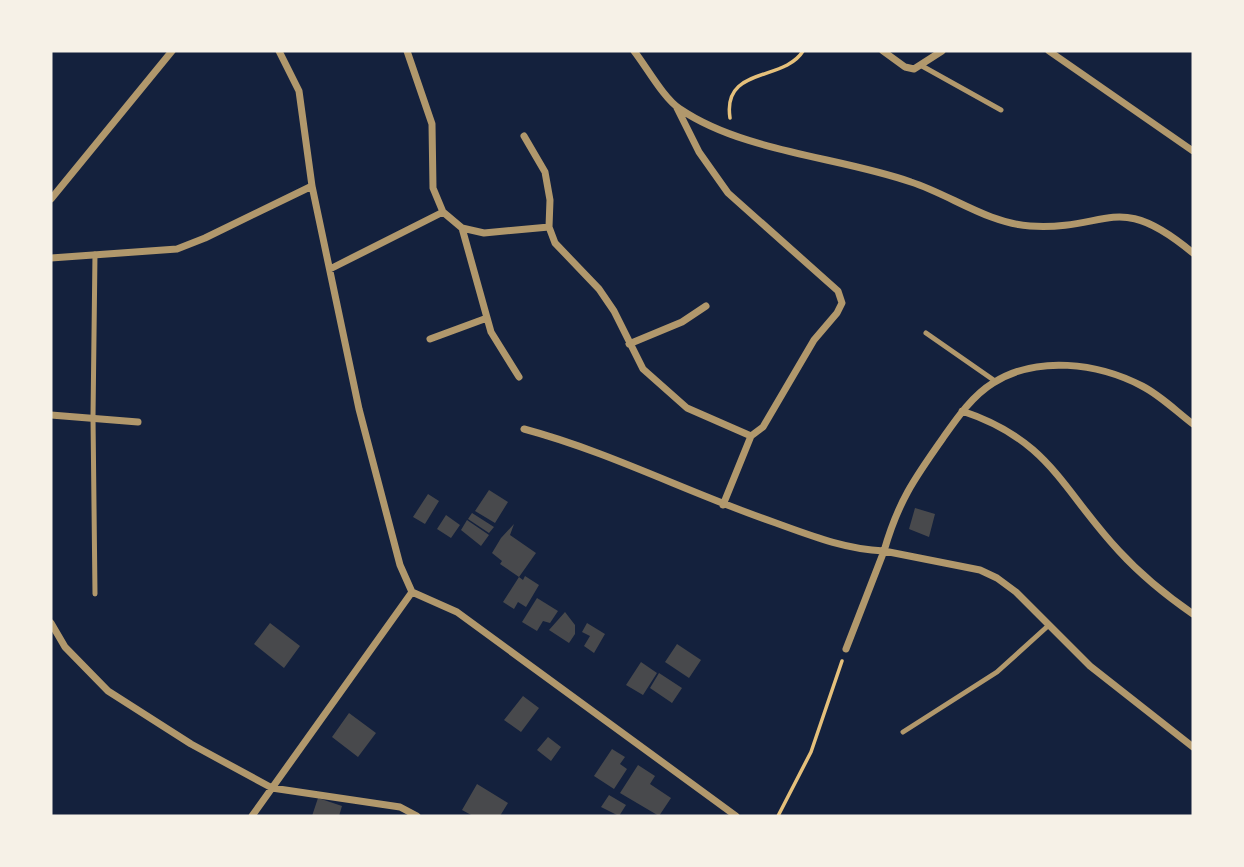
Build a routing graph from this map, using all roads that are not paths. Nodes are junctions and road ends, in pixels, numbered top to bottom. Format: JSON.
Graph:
{"nodes":[{"id":1,"x":172,"y":51,"type":"edge"},
{"id":2,"x":279,"y":51,"type":"edge"},
{"id":3,"x":407,"y":51,"type":"edge"},
{"id":4,"x":634,"y":51,"type":"edge"},
{"id":5,"x":883,"y":51,"type":"edge"},
{"id":6,"x":942,"y":51,"type":"edge"},
{"id":7,"x":1049,"y":51,"type":"edge"},
{"id":8,"x":922,"y":65,"type":"junction"},
{"id":9,"x":677,"y":108,"type":"junction"},
{"id":10,"x":1001,"y":110,"type":"dead end"},
{"id":11,"x":524,"y":136,"type":"dead end"},
{"id":12,"x":1193,"y":151,"type":"edge"},
{"id":13,"x":312,"y":186,"type":"junction"},
{"id":14,"x":51,"y":199,"type":"edge"},
{"id":15,"x":443,"y":212,"type":"junction"},
{"id":16,"x":549,"y":227,"type":"junction"},
{"id":17,"x":463,"y":228,"type":"junction"},
{"id":18,"x":1193,"y":253,"type":"edge"},
{"id":19,"x":95,"y":254,"type":"junction"},
{"id":20,"x":51,"y":258,"type":"edge"},
{"id":21,"x":330,"y":270,"type":"junction"},
{"id":22,"x":706,"y":306,"type":"dead end"},
{"id":23,"x":487,"y":318,"type":"junction"},
{"id":24,"x":926,"y":333,"type":"dead end"},
{"id":25,"x":430,"y":339,"type":"dead end"},
{"id":26,"x":629,"y":344,"type":"junction"},
{"id":27,"x":519,"y":377,"type":"dead end"},
{"id":28,"x":995,"y":381,"type":"junction"},
{"id":29,"x":962,"y":411,"type":"junction"},
{"id":30,"x":51,"y":415,"type":"edge"},
{"id":31,"x":93,"y":417,"type":"junction"},
{"id":32,"x":138,"y":422,"type":"dead end"},
{"id":33,"x":1193,"y":424,"type":"edge"},
{"id":34,"x":524,"y":429,"type":"dead end"},
{"id":35,"x":751,"y":436,"type":"junction"},
{"id":36,"x":723,"y":505,"type":"junction"},
{"id":37,"x":884,"y":551,"type":"junction"},
{"id":38,"x":412,"y":592,"type":"junction"},
{"id":39,"x":95,"y":594,"type":"dead end"},
{"id":40,"x":1193,"y":614,"type":"edge"},
{"id":41,"x":51,"y":623,"type":"edge"},
{"id":42,"x":1049,"y":625,"type":"junction"},
{"id":43,"x":846,"y":649,"type":"road end"},
{"id":44,"x":903,"y":732,"type":"dead end"},
{"id":45,"x":1193,"y":747,"type":"edge"},
{"id":46,"x":272,"y":788,"type":"junction"},
{"id":47,"x":252,"y":816,"type":"edge"},
{"id":48,"x":417,"y":816,"type":"edge"},
{"id":49,"x":736,"y":816,"type":"edge"}],
"edges":[{"from":1,"to":14,"type":"street"},
{"from":2,"to":13,"type":"street"},
{"from":3,"to":15,"type":"street"},
{"from":4,"to":9,"type":"street"},
{"from":5,"to":8,"type":"street"},
{"from":6,"to":8,"type":"street"},
{"from":7,"to":12,"type":"street"},
{"from":8,"to":10,"type":"lane"},
{"from":9,"to":18,"type":"street"},
{"from":9,"to":35,"type":"street"},
{"from":11,"to":16,"type":"street"},
{"from":13,"to":19,"type":"street"},
{"from":13,"to":21,"type":"street"},
{"from":15,"to":17,"type":"street"},
{"from":15,"to":21,"type":"street"},
{"from":16,"to":17,"type":"street"},
{"from":16,"to":26,"type":"street"},
{"from":17,"to":23,"type":"street"},
{"from":19,"to":20,"type":"street"},
{"from":19,"to":31,"type":"lane"},
{"from":21,"to":38,"type":"street"},
{"from":22,"to":26,"type":"street"},
{"from":23,"to":25,"type":"street"},
{"from":23,"to":27,"type":"street"},
{"from":24,"to":28,"type":"lane"},
{"from":26,"to":35,"type":"street"},
{"from":28,"to":29,"type":"street"},
{"from":28,"to":33,"type":"street"},
{"from":29,"to":37,"type":"street"},
{"from":29,"to":40,"type":"street"},
{"from":30,"to":31,"type":"street"},
{"from":31,"to":32,"type":"street"},
{"from":31,"to":39,"type":"lane"},
{"from":34,"to":36,"type":"street"},
{"from":35,"to":36,"type":"street"},
{"from":36,"to":37,"type":"street"},
{"from":37,"to":42,"type":"street"},
{"from":37,"to":43,"type":"street"},
{"from":38,"to":46,"type":"street"},
{"from":38,"to":49,"type":"street"},
{"from":41,"to":46,"type":"street"},
{"from":42,"to":44,"type":"lane"},
{"from":42,"to":45,"type":"street"},
{"from":46,"to":47,"type":"street"},
{"from":46,"to":48,"type":"street"}]}
